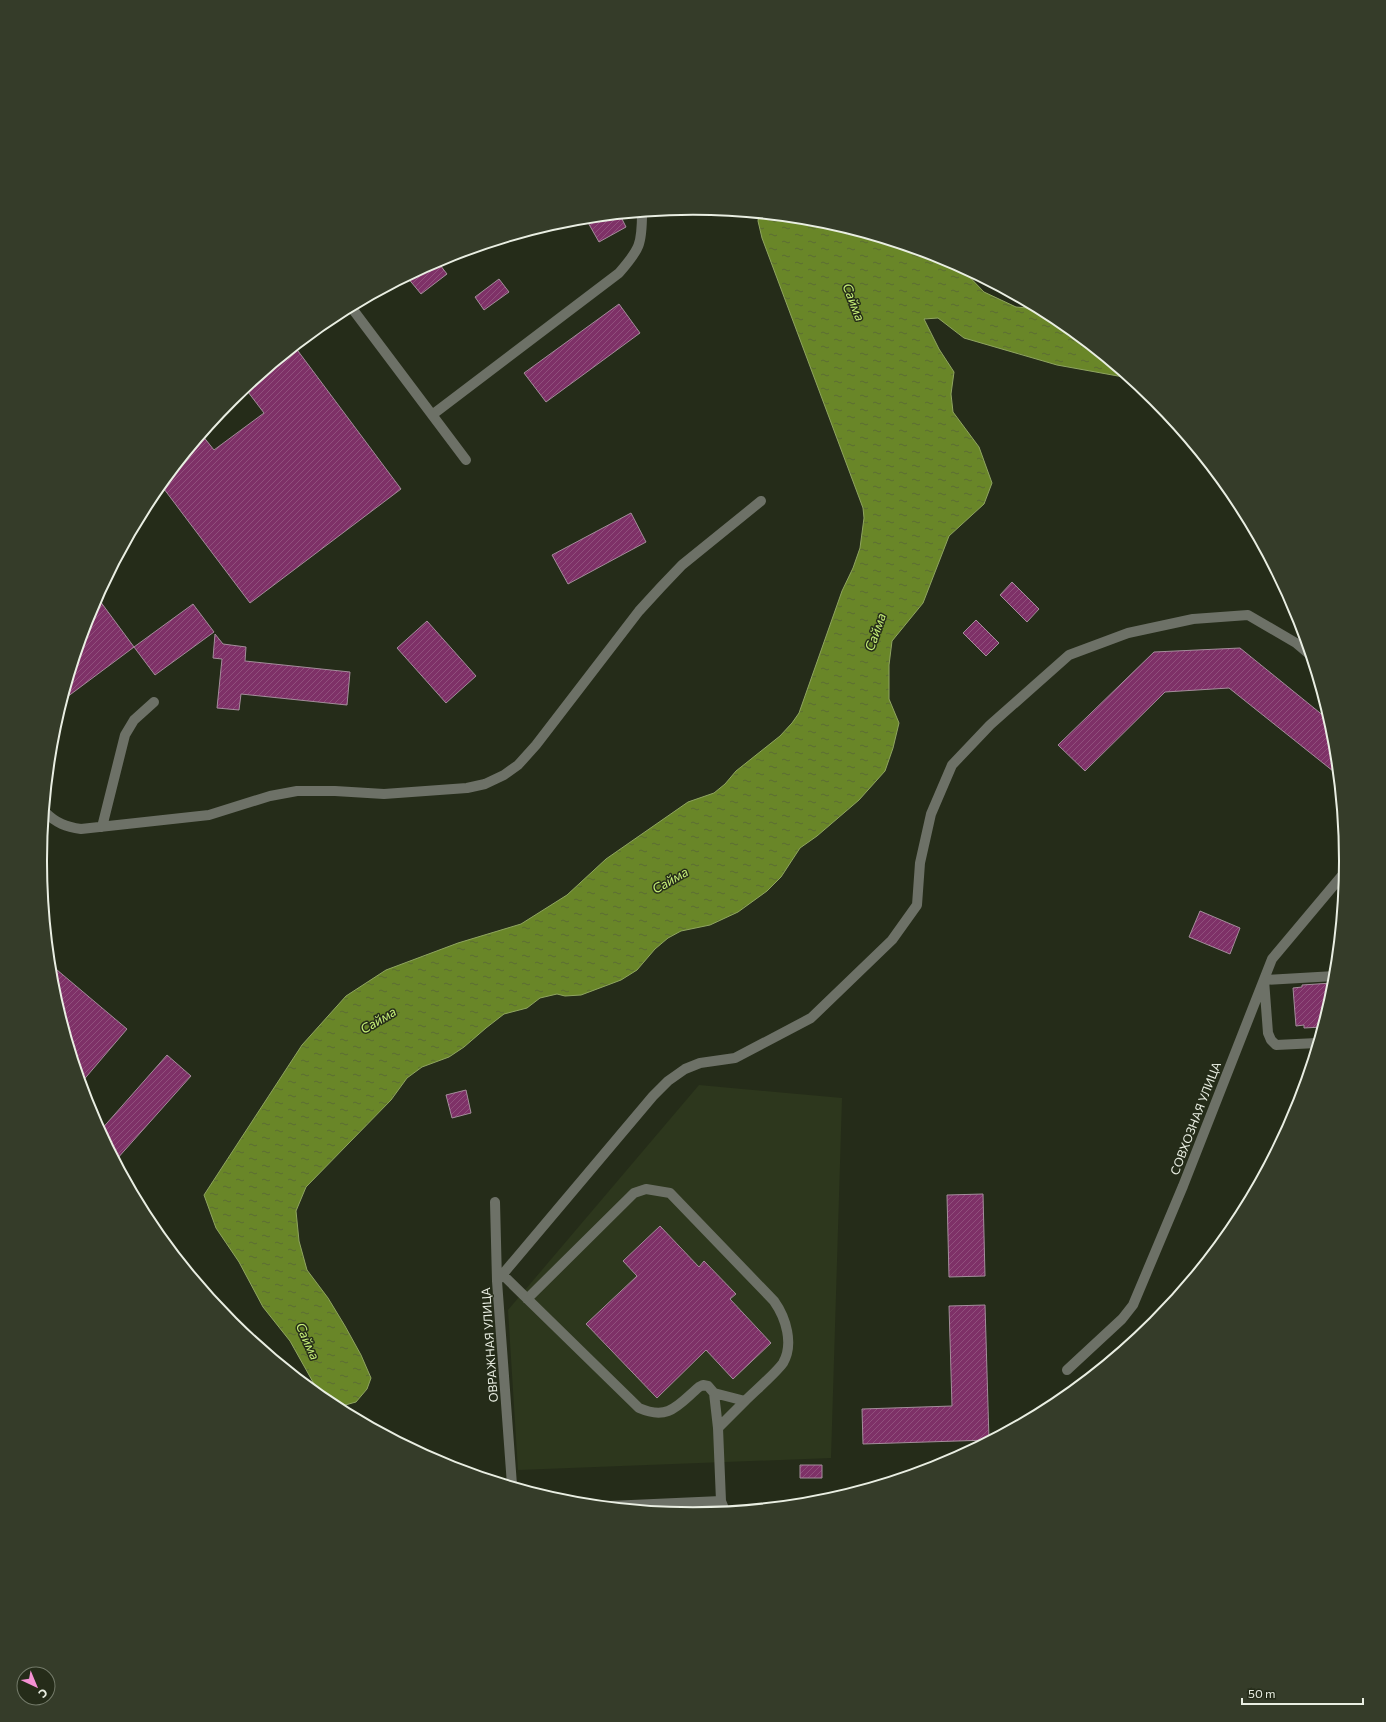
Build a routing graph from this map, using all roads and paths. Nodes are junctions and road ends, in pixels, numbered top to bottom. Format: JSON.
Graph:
{"nodes":[{"id":1,"x":642,"y":217,"type":"edge"},
{"id":2,"x":354,"y":312,"type":"edge"},
{"id":3,"x":432,"y":415,"type":"junction"},
{"id":4,"x":466,"y":460,"type":"dead end"},
{"id":5,"x":761,"y":501,"type":"dead end"},
{"id":6,"x":1304,"y":649,"type":"edge"},
{"id":7,"x":154,"y":702,"type":"dead end"},
{"id":8,"x":48,"y":815,"type":"edge"},
{"id":9,"x":102,"y":827,"type":"junction"},
{"id":10,"x":1339,"y":880,"type":"edge"},
{"id":11,"x":1329,"y":976,"type":"edge"},
{"id":12,"x":1264,"y":980,"type":"junction"},
{"id":13,"x":1313,"y":1043,"type":"edge"},
{"id":14,"x":495,"y":1202,"type":"dead end"},
{"id":15,"x":500,"y":1278,"type":"junction"},
{"id":16,"x":527,"y":1299,"type":"junction"},
{"id":17,"x":1067,"y":1370,"type":"dead end"},
{"id":18,"x":714,"y":1393,"type":"junction"},
{"id":19,"x":745,"y":1401,"type":"junction"},
{"id":20,"x":718,"y":1428,"type":"junction"},
{"id":21,"x":512,"y":1481,"type":"edge"},
{"id":22,"x":721,"y":1501,"type":"junction"},
{"id":23,"x":640,"y":1505,"type":"edge"},
{"id":24,"x":723,"y":1506,"type":"edge"}],
"edges":[{"from":1,"to":3,"type":"street"},
{"from":2,"to":3,"type":"street"},
{"from":3,"to":4,"type":"street"},
{"from":5,"to":9,"type":"street"},
{"from":6,"to":15,"type":"street"},
{"from":7,"to":9,"type":"street"},
{"from":8,"to":9,"type":"street"},
{"from":10,"to":12,"type":"street","name":"СОВХОЗНАЯ УЛИЦА"},
{"from":11,"to":12,"type":"street"},
{"from":12,"to":13,"type":"street"},
{"from":12,"to":17,"type":"street","name":"СОВХОЗНАЯ УЛИЦА"},
{"from":14,"to":15,"type":"street","name":"ОВРАЖНАЯ УЛИЦА"},
{"from":15,"to":16,"type":"street"},
{"from":15,"to":21,"type":"street","name":"ОВРАЖНАЯ УЛИЦА"},
{"from":16,"to":18,"type":"street"},
{"from":16,"to":19,"type":"street"},
{"from":18,"to":19,"type":"street"},
{"from":18,"to":20,"type":"street"},
{"from":19,"to":20,"type":"street"},
{"from":20,"to":22,"type":"street"},
{"from":22,"to":23,"type":"street"},
{"from":22,"to":24,"type":"street"}]}
